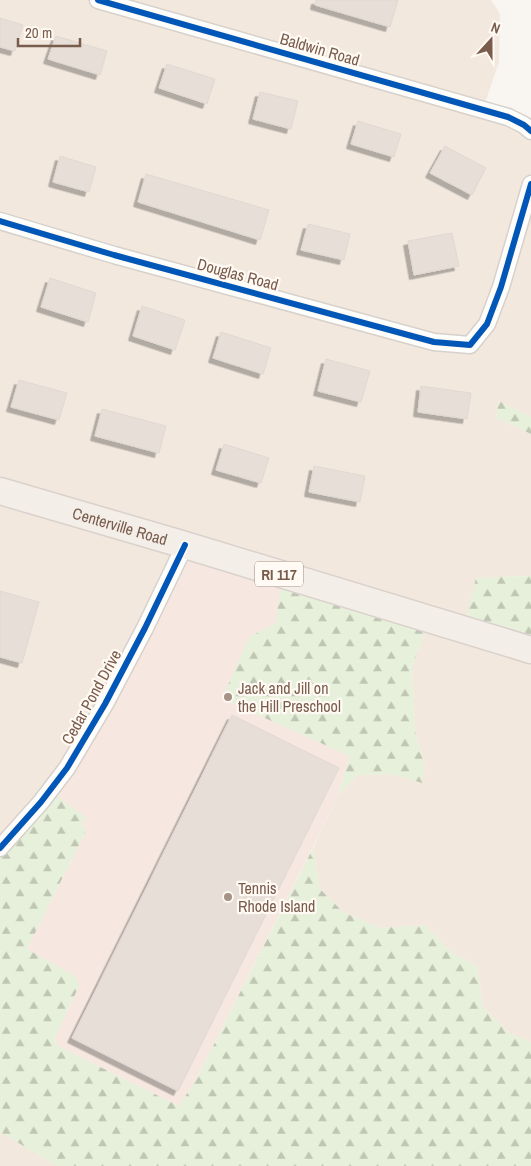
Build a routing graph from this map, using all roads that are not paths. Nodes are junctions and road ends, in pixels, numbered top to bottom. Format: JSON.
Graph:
{"nodes":[{"id":1,"x":98,"y":0,"type":"edge"},
{"id":2,"x":531,"y":131,"type":"edge"},
{"id":3,"x":531,"y":184,"type":"edge"},
{"id":4,"x":0,"y":221,"type":"edge"},
{"id":5,"x":0,"y":491,"type":"edge"},
{"id":6,"x":185,"y":545,"type":"junction"},
{"id":7,"x":441,"y":622,"type":"junction"},
{"id":8,"x":531,"y":640,"type":"edge"},
{"id":9,"x":531,"y":650,"type":"edge"},
{"id":10,"x":0,"y":848,"type":"edge"}],
"edges":[{"from":1,"to":2,"type":"street","name":"Baldwin Road"},
{"from":3,"to":4,"type":"street","name":"Douglas Road"},
{"from":5,"to":6,"type":"main road","name":"Centerville Road","number":"RI 117"},
{"from":6,"to":7,"type":"main road","name":"Centerville Road","number":"RI 117"},
{"from":6,"to":10,"type":"street","name":"Cedar Pond Drive"},
{"from":7,"to":8,"type":"main road","name":"Centerville Road","number":"RI 117"},
{"from":7,"to":9,"type":"main road","name":"Centerville Road","number":"RI 117"}]}
